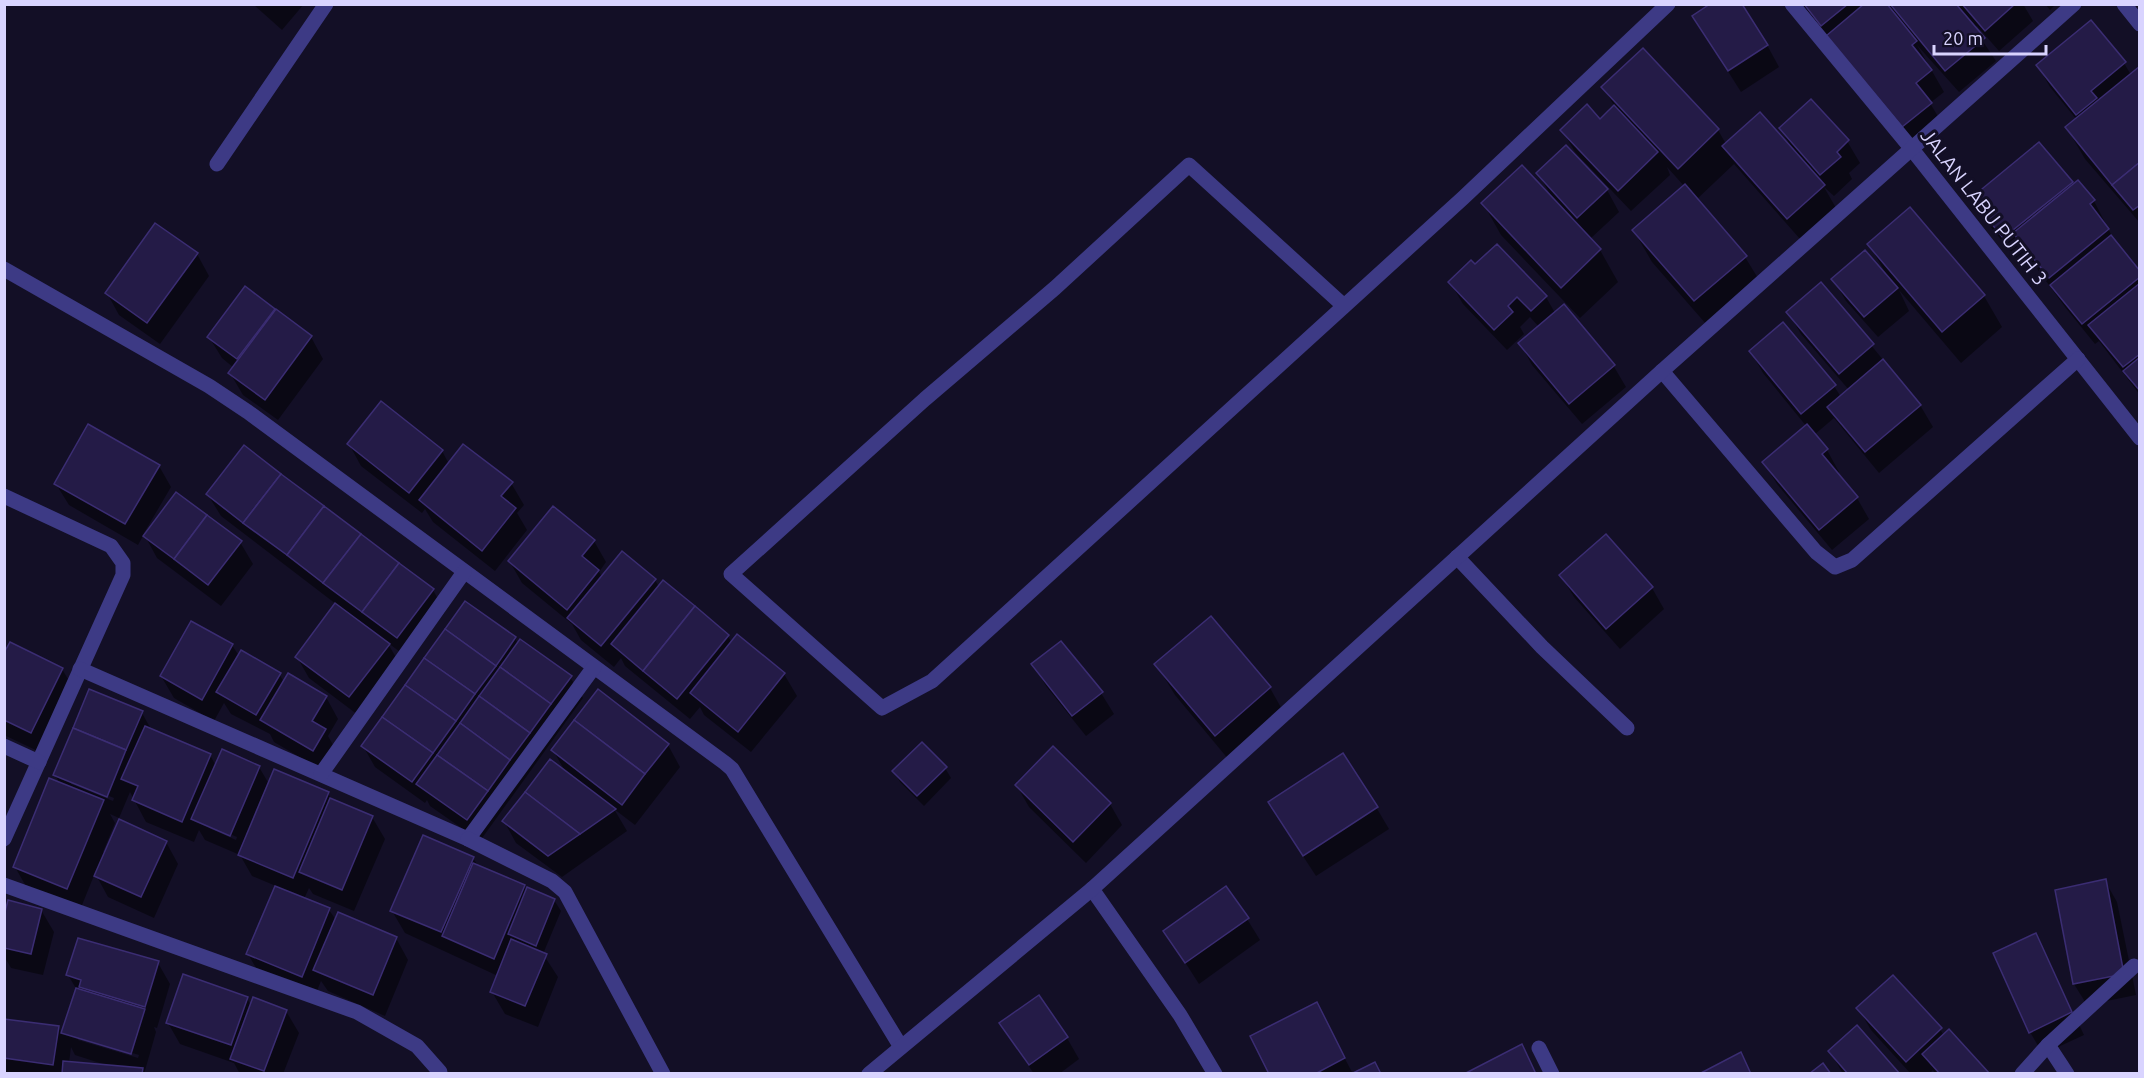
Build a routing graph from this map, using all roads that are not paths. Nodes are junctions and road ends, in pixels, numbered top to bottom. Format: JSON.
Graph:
{"nodes":[{"id":1,"x":326,"y":4,"type":"edge"},
{"id":2,"x":1668,"y":4,"type":"edge"},
{"id":3,"x":1792,"y":4,"type":"edge"},
{"id":4,"x":2074,"y":4,"type":"edge"},
{"id":5,"x":2124,"y":4,"type":"edge"},
{"id":6,"x":2139,"y":24,"type":"edge"},
{"id":7,"x":1911,"y":148,"type":"junction"},
{"id":8,"x":217,"y":164,"type":"dead end"},
{"id":9,"x":4,"y":269,"type":"edge"},
{"id":10,"x":1344,"y":306,"type":"junction"},
{"id":11,"x":2078,"y":359,"type":"junction"},
{"id":12,"x":1662,"y":371,"type":"junction"},
{"id":13,"x":2139,"y":438,"type":"edge"},
{"id":14,"x":4,"y":496,"type":"edge"},
{"id":15,"x":1457,"y":557,"type":"junction"},
{"id":16,"x":464,"y":572,"type":"junction"},
{"id":17,"x":594,"y":667,"type":"junction"},
{"id":18,"x":80,"y":669,"type":"junction"},
{"id":19,"x":1627,"y":728,"type":"dead end"},
{"id":20,"x":4,"y":746,"type":"edge"},
{"id":21,"x":39,"y":762,"type":"junction"},
{"id":22,"x":321,"y":774,"type":"junction"},
{"id":23,"x":4,"y":839,"type":"edge"},
{"id":24,"x":468,"y":839,"type":"junction"},
{"id":25,"x":4,"y":885,"type":"edge"},
{"id":26,"x":1092,"y":889,"type":"junction"},
{"id":27,"x":2134,"y":966,"type":"dead end"},
{"id":28,"x":2048,"y":1045,"type":"junction"},
{"id":29,"x":901,"y":1047,"type":"junction"},
{"id":30,"x":1539,"y":1048,"type":"dead end"},
{"id":31,"x":440,"y":1072,"type":"dead end"},
{"id":32,"x":663,"y":1074,"type":"edge"},
{"id":33,"x":869,"y":1074,"type":"edge"},
{"id":34,"x":1215,"y":1074,"type":"edge"},
{"id":35,"x":1552,"y":1074,"type":"edge"},
{"id":36,"x":2022,"y":1074,"type":"edge"},
{"id":37,"x":2067,"y":1074,"type":"edge"}],
"edges":[{"from":1,"to":8,"type":"street"},
{"from":2,"to":10,"type":"street"},
{"from":3,"to":7,"type":"street","name":"JALAN LABU PUTIH 3"},
{"from":4,"to":7,"type":"street"},
{"from":5,"to":6,"type":"street"},
{"from":7,"to":11,"type":"street","name":"JALAN LABU PUTIH 3"},
{"from":7,"to":12,"type":"street"},
{"from":9,"to":16,"type":"street"},
{"from":10,"to":10,"type":"street"},
{"from":11,"to":12,"type":"street"},
{"from":11,"to":13,"type":"street","name":"JALAN LABU PUTIH 3"},
{"from":12,"to":15,"type":"street"},
{"from":14,"to":18,"type":"street"},
{"from":15,"to":19,"type":"street"},
{"from":15,"to":26,"type":"street"},
{"from":16,"to":17,"type":"street"},
{"from":16,"to":22,"type":"street"},
{"from":17,"to":24,"type":"street"},
{"from":17,"to":29,"type":"street"},
{"from":18,"to":21,"type":"street"},
{"from":18,"to":22,"type":"street"},
{"from":20,"to":21,"type":"street"},
{"from":21,"to":23,"type":"street"},
{"from":22,"to":24,"type":"street"},
{"from":24,"to":32,"type":"street"},
{"from":25,"to":31,"type":"street"},
{"from":26,"to":29,"type":"street"},
{"from":26,"to":34,"type":"street"},
{"from":27,"to":28,"type":"street"},
{"from":28,"to":36,"type":"street"},
{"from":28,"to":37,"type":"street"},
{"from":29,"to":33,"type":"street"},
{"from":30,"to":35,"type":"street"}]}
